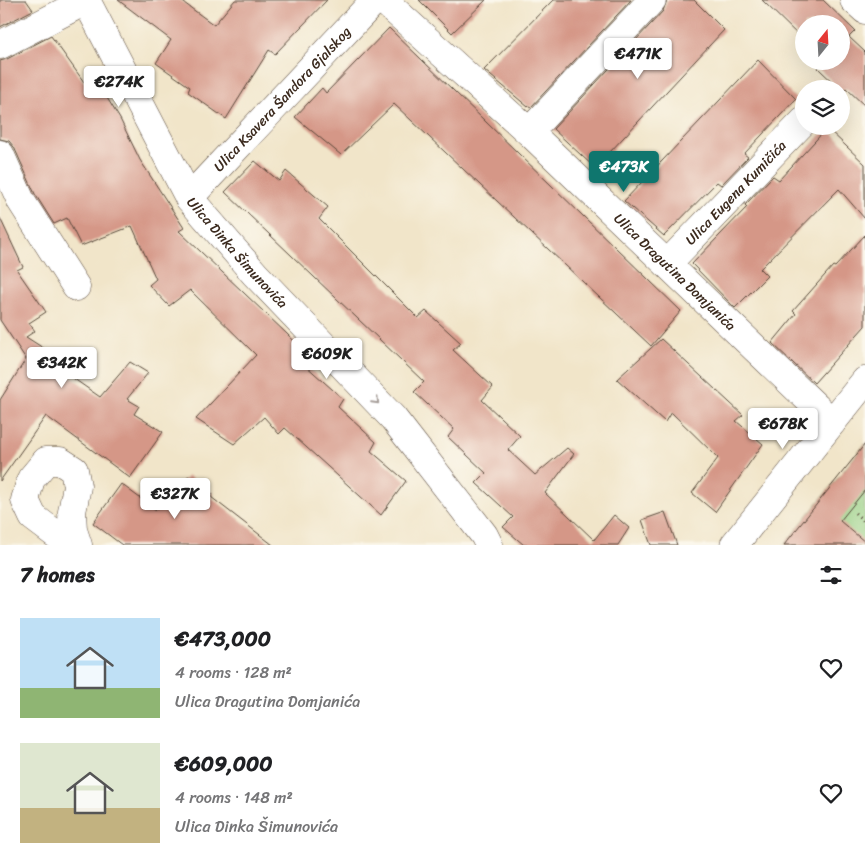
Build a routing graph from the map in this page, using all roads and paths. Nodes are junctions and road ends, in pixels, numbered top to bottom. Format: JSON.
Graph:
{"nodes":[{"id":1,"x":86,"y":0,"type":"edge"},
{"id":2,"x":375,"y":0,"type":"edge"},
{"id":3,"x":383,"y":0,"type":"edge"},
{"id":4,"x":652,"y":0,"type":"edge"},
{"id":5,"x":854,"y":0,"type":"edge"},
{"id":6,"x":865,"y":10,"type":"edge"},
{"id":7,"x":0,"y":45,"type":"edge"},
{"id":8,"x":795,"y":130,"type":"edge"},
{"id":9,"x":529,"y":132,"type":"junction"},
{"id":10,"x":0,"y":154,"type":"edge"},
{"id":11,"x":189,"y":198,"type":"junction"},
{"id":12,"x":667,"y":264,"type":"junction"},
{"id":13,"x":76,"y":287,"type":"dead end"},
{"id":14,"x":865,"y":381,"type":"edge"},
{"id":15,"x":832,"y":422,"type":"junction"},
{"id":16,"x":855,"y":513,"type":"dead end"},
{"id":17,"x":865,"y":522,"type":"edge"},
{"id":18,"x":70,"y":545,"type":"edge"},
{"id":19,"x":78,"y":545,"type":"edge"},
{"id":20,"x":489,"y":545,"type":"edge"},
{"id":21,"x":734,"y":545,"type":"edge"}],
"edges":[{"from":1,"to":7,"type":"street","name":"Ulica Dinka Šimunovića"},
{"from":1,"to":11,"type":"street","name":"Ulica Dinka Šimunovića"},
{"from":2,"to":11,"type":"street","name":"Ulica Ksavera Šandora Gjalskog"},
{"from":3,"to":9,"type":"street","name":"Ulica Dragutina Domjanića"},
{"from":4,"to":9,"type":"street"},
{"from":5,"to":6,"type":"street"},
{"from":8,"to":12,"type":"street","name":"Ulica Eugena Kumičića"},
{"from":9,"to":12,"type":"street","name":"Ulica Dragutina Domjanića"},
{"from":10,"to":13,"type":"street"},
{"from":11,"to":20,"type":"street","name":"Ulica Dinka Šimunovića","one_way":true},
{"from":12,"to":15,"type":"street","name":"Ulica Dragutina Domjanića"},
{"from":14,"to":15,"type":"street"},
{"from":15,"to":21,"type":"street"},
{"from":16,"to":17,"type":"path"},
{"from":18,"to":19,"type":"street"}]}
